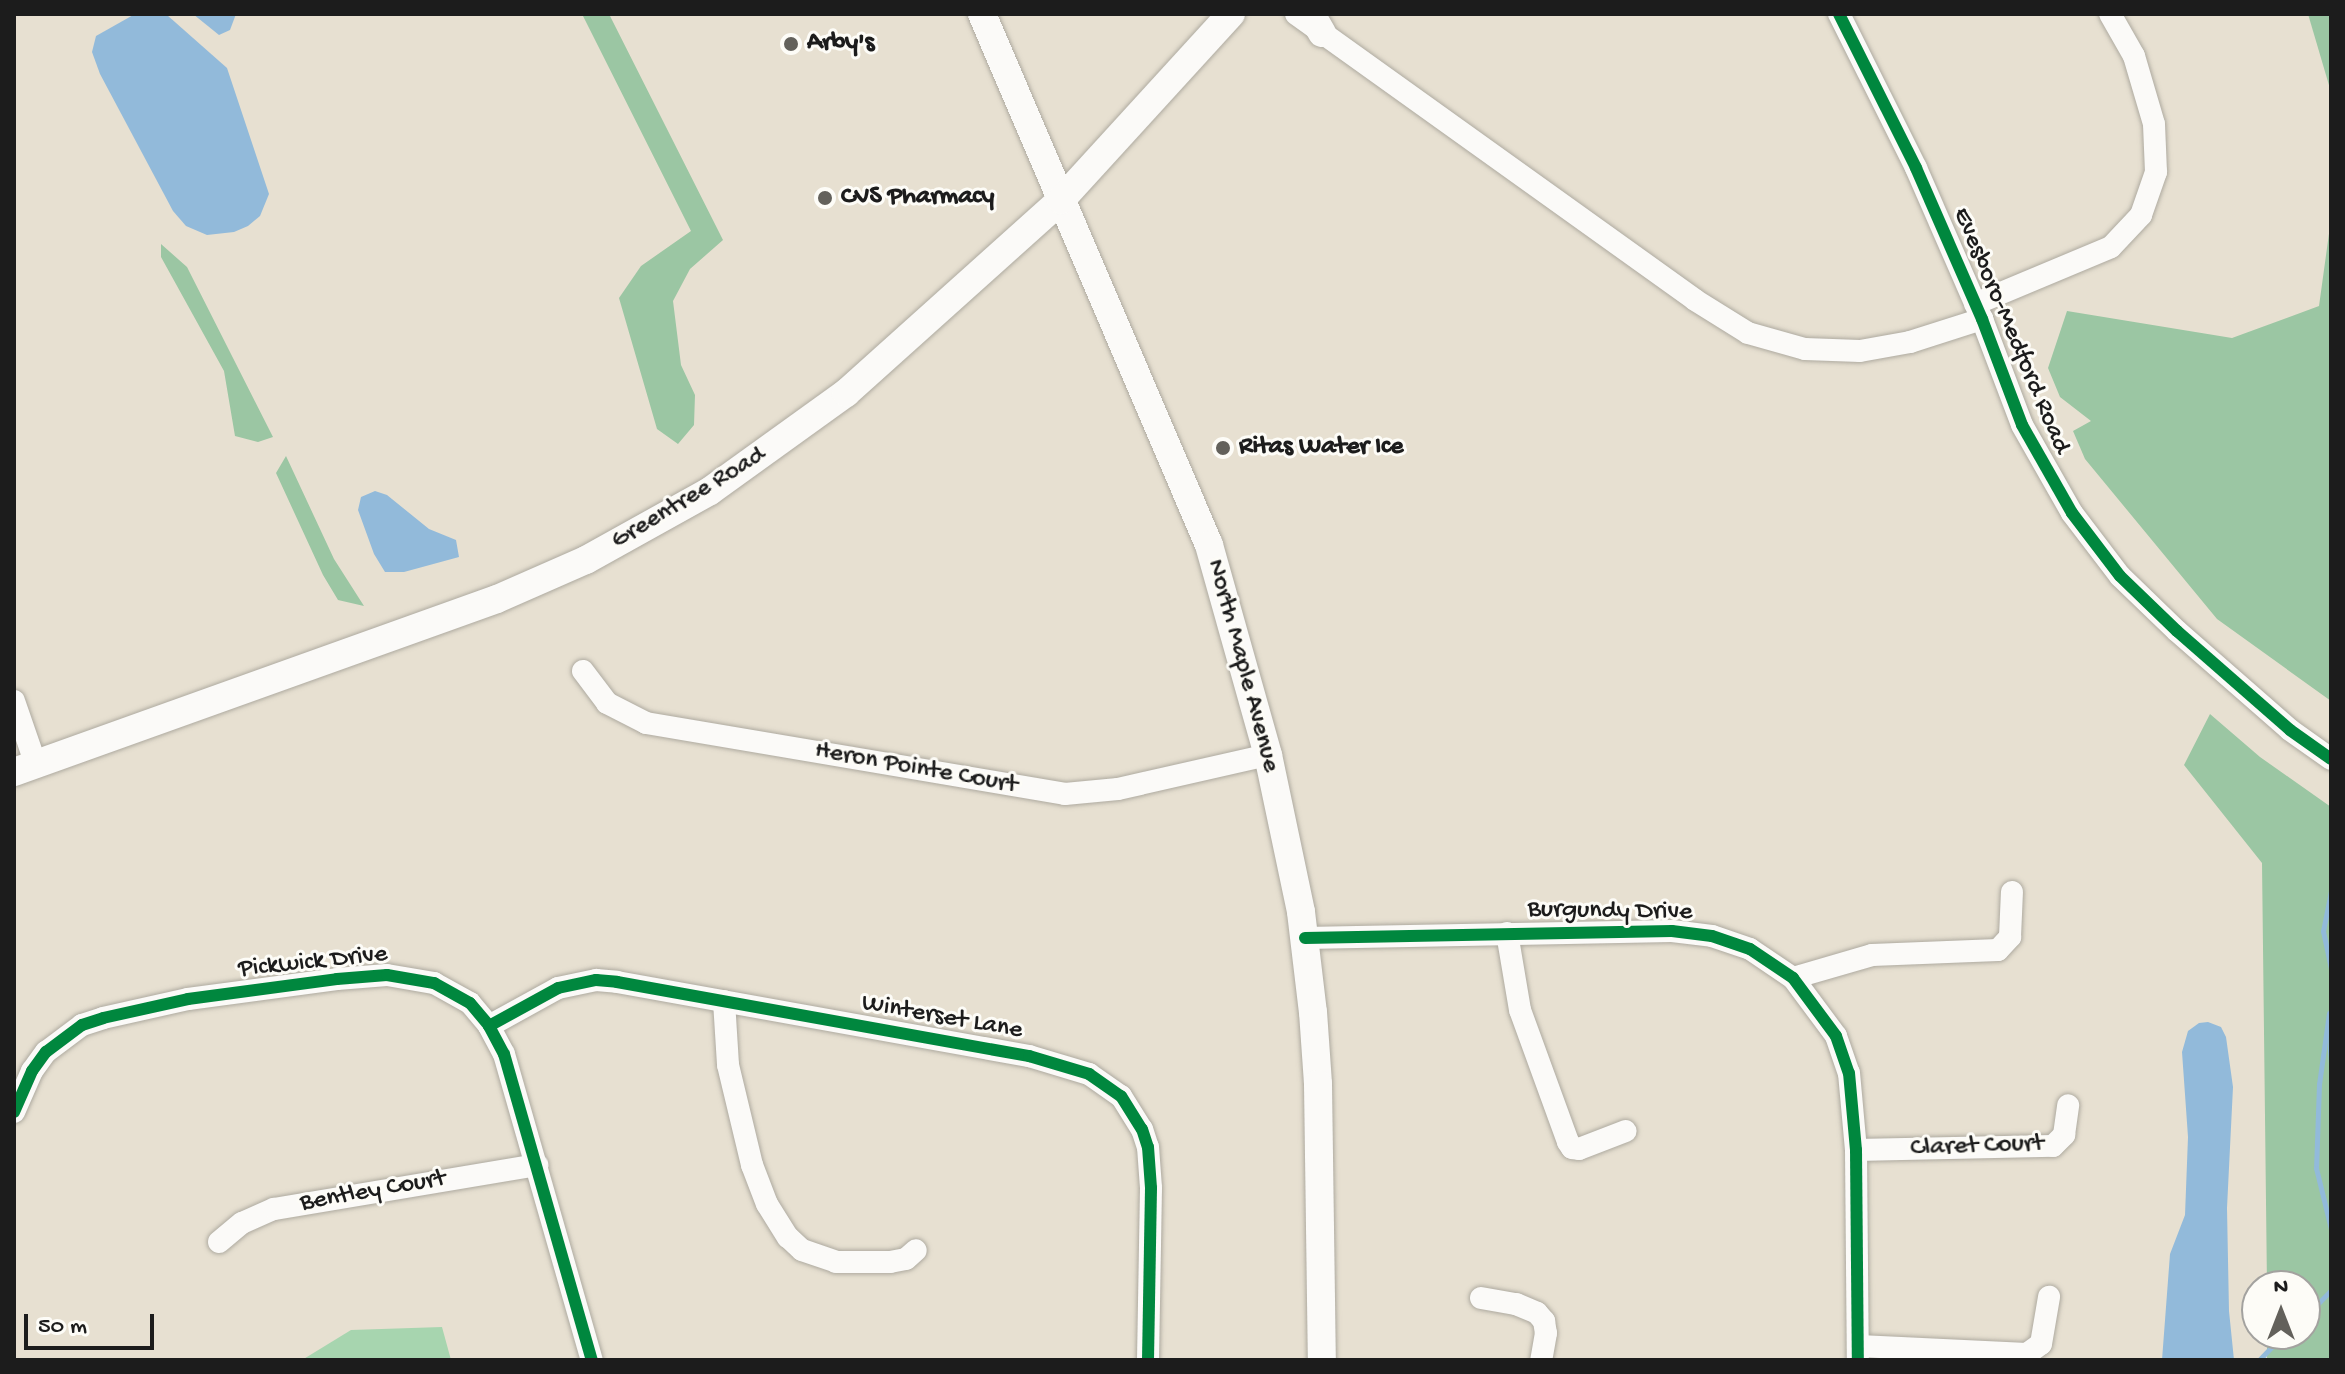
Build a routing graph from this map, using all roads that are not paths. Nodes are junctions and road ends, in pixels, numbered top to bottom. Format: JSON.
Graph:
{"nodes":[{"id":1,"x":982,"y":14,"type":"edge"},
{"id":2,"x":1231,"y":14,"type":"edge"},
{"id":3,"x":1296,"y":14,"type":"edge"},
{"id":4,"x":1839,"y":14,"type":"edge"},
{"id":5,"x":2110,"y":14,"type":"edge"},
{"id":6,"x":1317,"y":24,"type":"edge"},
{"id":7,"x":1061,"y":200,"type":"junction"},
{"id":8,"x":1978,"y":312,"type":"junction"},
{"id":9,"x":583,"y":671,"type":"dead end"},
{"id":10,"x":14,"y":701,"type":"edge"},
{"id":11,"x":1268,"y":755,"type":"junction"},
{"id":12,"x":2331,"y":759,"type":"edge"},
{"id":13,"x":25,"y":768,"type":"edge"},
{"id":14,"x":2012,"y":892,"type":"dead end"},
{"id":15,"x":1507,"y":933,"type":"junction"},
{"id":16,"x":1305,"y":938,"type":"junction"},
{"id":17,"x":1793,"y":978,"type":"junction"},
{"id":18,"x":724,"y":1001,"type":"junction"},
{"id":19,"x":489,"y":1026,"type":"junction"},
{"id":20,"x":2068,"y":1105,"type":"dead end"},
{"id":21,"x":14,"y":1112,"type":"edge"},
{"id":22,"x":1626,"y":1131,"type":"dead end"},
{"id":23,"x":1856,"y":1150,"type":"junction"},
{"id":24,"x":537,"y":1165,"type":"junction"},
{"id":25,"x":219,"y":1242,"type":"dead end"},
{"id":26,"x":916,"y":1250,"type":"dead end"},
{"id":27,"x":2049,"y":1297,"type":"dead end"},
{"id":28,"x":1481,"y":1298,"type":"dead end"},
{"id":29,"x":1858,"y":1353,"type":"edge"},
{"id":30,"x":592,"y":1360,"type":"edge"},
{"id":31,"x":1148,"y":1360,"type":"edge"},
{"id":32,"x":1322,"y":1360,"type":"edge"},
{"id":33,"x":1541,"y":1360,"type":"edge"}],
"edges":[{"from":1,"to":7,"type":"main road","name":"North Maple Avenue"},
{"from":2,"to":7,"type":"main road","name":"Greentree Road"},
{"from":3,"to":6,"type":"street","name":"Evesboro-Medford Road"},
{"from":4,"to":8,"type":"street","name":"Evesboro-Medford Road"},
{"from":5,"to":8,"type":"street"},
{"from":6,"to":8,"type":"street","name":"Evesboro-Medford Road"},
{"from":7,"to":11,"type":"main road","name":"North Maple Avenue"},
{"from":7,"to":13,"type":"main road","name":"Greentree Road"},
{"from":8,"to":12,"type":"street","name":"Evesboro-Medford Road"},
{"from":9,"to":11,"type":"street","name":"Heron Pointe Court"},
{"from":10,"to":13,"type":"street"},
{"from":11,"to":16,"type":"main road","name":"North Maple Avenue"},
{"from":14,"to":17,"type":"street"},
{"from":15,"to":16,"type":"street","name":"Burgundy Drive"},
{"from":15,"to":17,"type":"street","name":"Burgundy Drive"},
{"from":15,"to":22,"type":"street"},
{"from":16,"to":32,"type":"main road","name":"North Maple Avenue"},
{"from":17,"to":23,"type":"street","name":"Burgundy Drive"},
{"from":18,"to":19,"type":"street","name":"Winterset Lane"},
{"from":18,"to":26,"type":"street"},
{"from":18,"to":31,"type":"street","name":"Winterset Lane"},
{"from":19,"to":21,"type":"street","name":"Pickwick Drive"},
{"from":19,"to":24,"type":"street","name":"Pickwick Drive"},
{"from":20,"to":23,"type":"street","name":"Claret Court"},
{"from":23,"to":29,"type":"street","name":"Burgundy Drive"},
{"from":24,"to":25,"type":"street","name":"Bentley Court"},
{"from":24,"to":30,"type":"street","name":"Pickwick Drive"},
{"from":27,"to":29,"type":"street"},
{"from":28,"to":33,"type":"street"}]}
